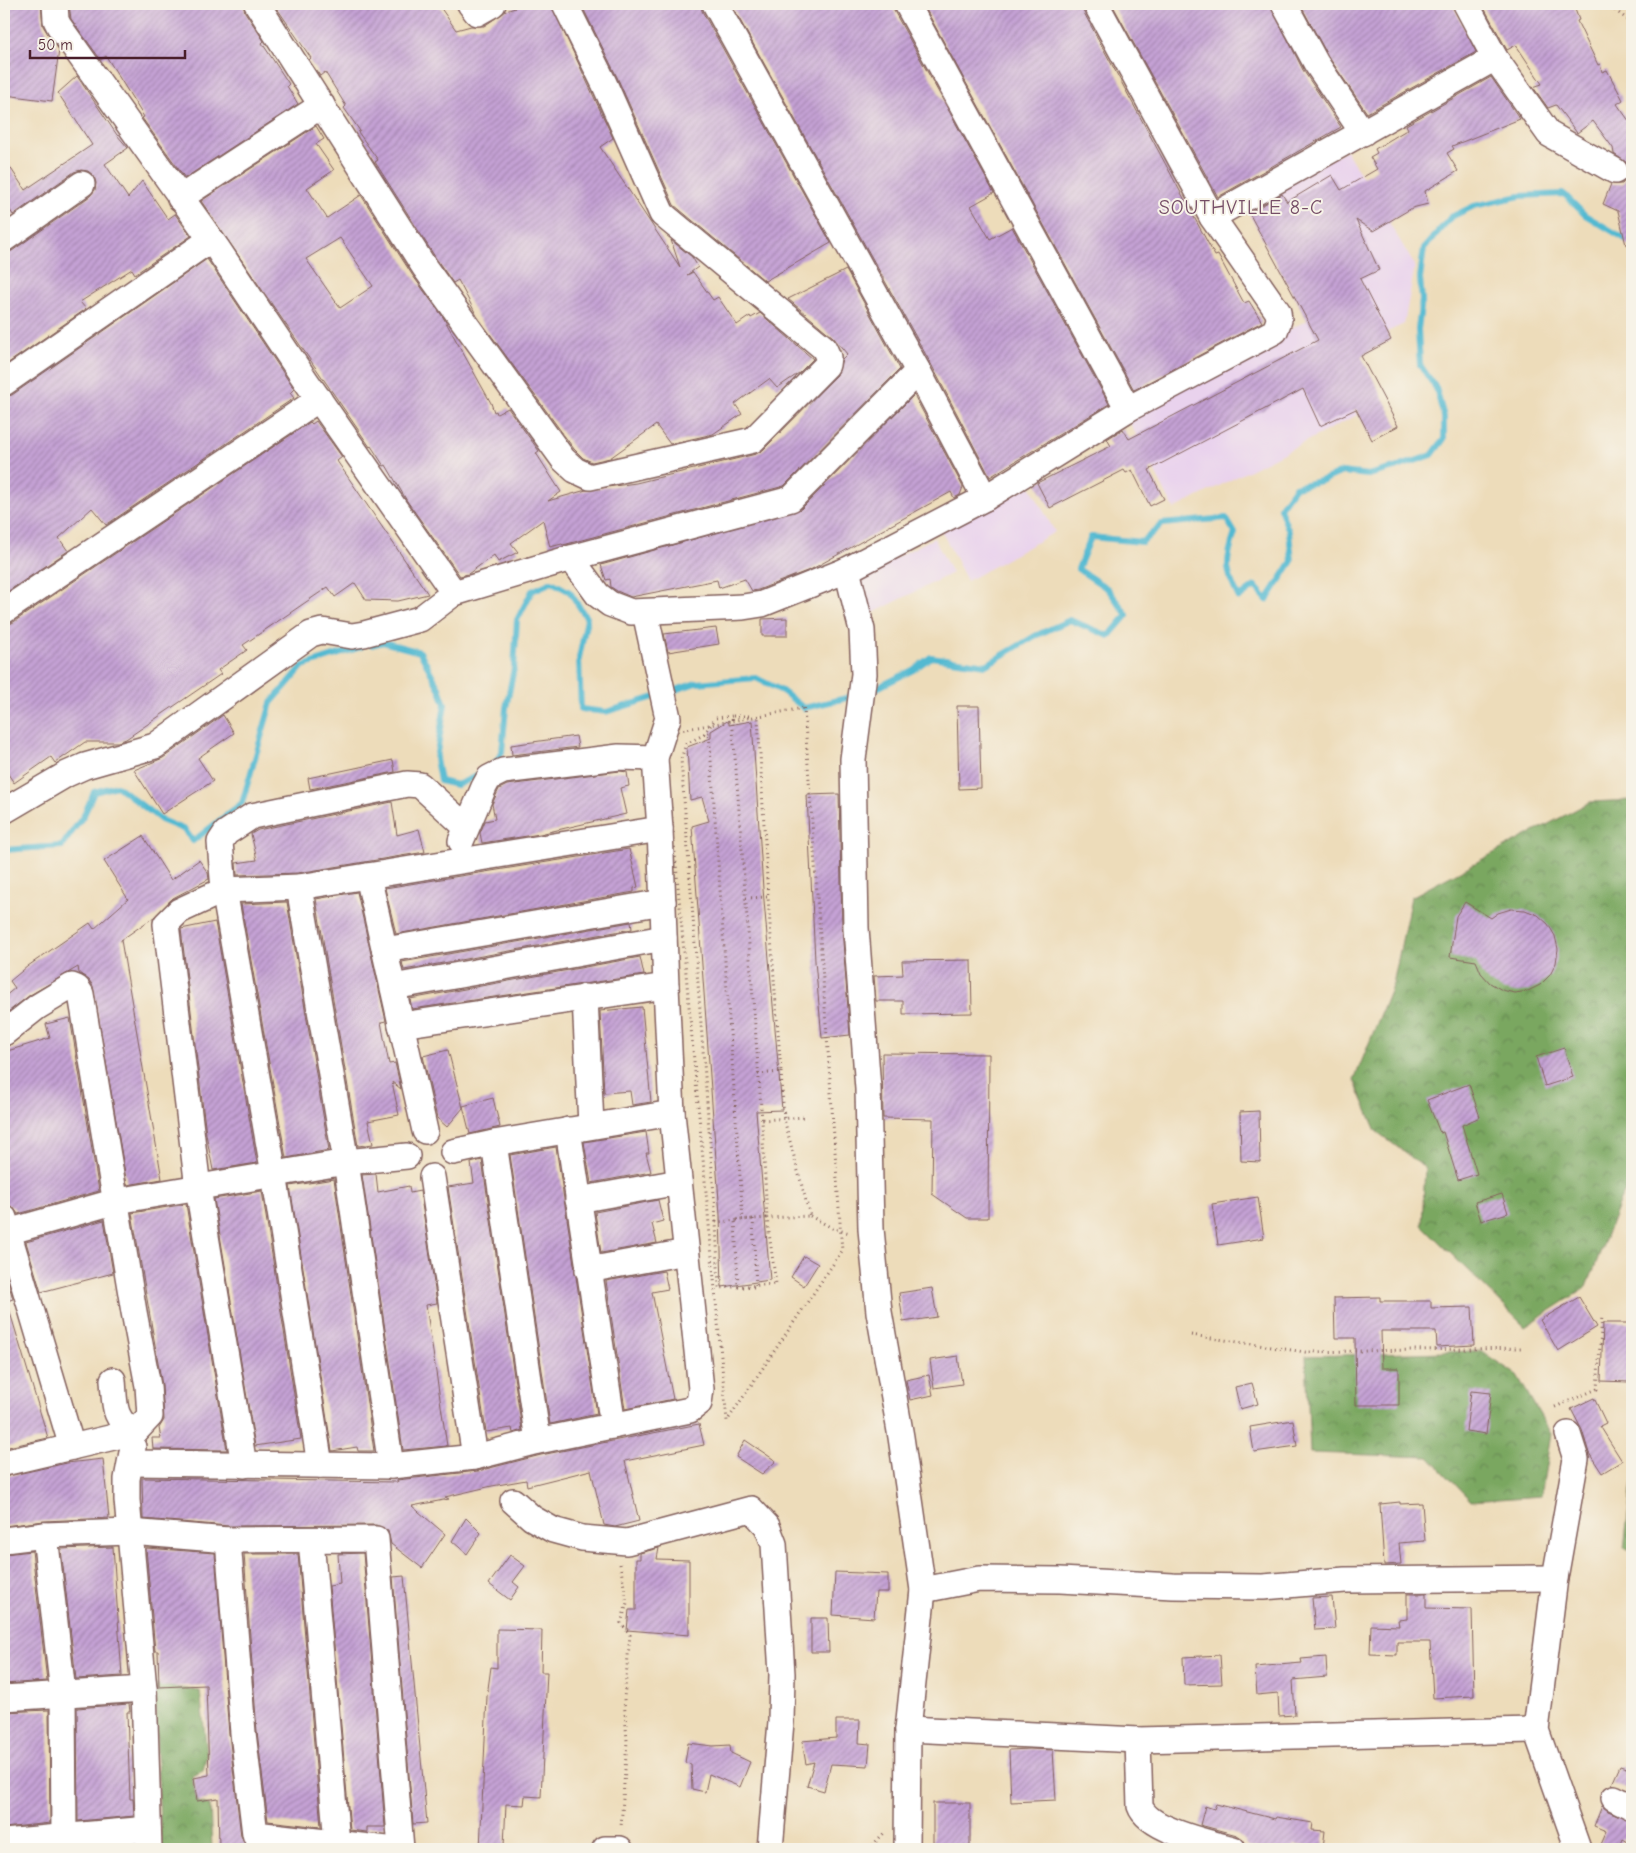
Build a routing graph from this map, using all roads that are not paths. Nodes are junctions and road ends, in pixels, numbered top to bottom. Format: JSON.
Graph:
{"nodes":[{"id":1,"x":55,"y":4,"type":"edge"},
{"id":2,"x":258,"y":4,"type":"edge"},
{"id":3,"x":470,"y":4,"type":"edge"},
{"id":4,"x":493,"y":4,"type":"edge"},
{"id":5,"x":565,"y":4,"type":"edge"},
{"id":6,"x":715,"y":4,"type":"edge"},
{"id":7,"x":907,"y":4,"type":"edge"},
{"id":8,"x":1096,"y":4,"type":"edge"},
{"id":9,"x":1284,"y":4,"type":"edge"},
{"id":10,"x":1466,"y":4,"type":"edge"},
{"id":11,"x":1495,"y":58,"type":"junction"},
{"id":12,"x":322,"y":106,"type":"junction"},
{"id":13,"x":1363,"y":133,"type":"junction"},
{"id":14,"x":1615,"y":171,"type":"dead end"},
{"id":15,"x":82,"y":184,"type":"dead end"},
{"id":16,"x":180,"y":198,"type":"junction"},
{"id":17,"x":1212,"y":217,"type":"junction"},
{"id":18,"x":8,"y":228,"type":"edge"},
{"id":19,"x":210,"y":240,"type":"junction"},
{"id":20,"x":918,"y":371,"type":"junction"},
{"id":21,"x":4,"y":383,"type":"edge"},
{"id":22,"x":320,"y":399,"type":"junction"},
{"id":23,"x":1128,"y":409,"type":"junction"},
{"id":24,"x":985,"y":498,"type":"junction"},
{"id":25,"x":571,"y":558,"type":"junction"},
{"id":26,"x":847,"y":570,"type":"junction"},
{"id":27,"x":454,"y":593,"type":"junction"},
{"id":28,"x":4,"y":611,"type":"edge"},
{"id":29,"x":645,"y":612,"type":"junction"},
{"id":30,"x":655,"y":758,"type":"junction"},
{"id":31,"x":4,"y":811,"type":"edge"},
{"id":32,"x":466,"y":827,"type":"junction"},
{"id":33,"x":660,"y":829,"type":"junction"},
{"id":34,"x":453,"y":863,"type":"junction"},
{"id":35,"x":368,"y":876,"type":"junction"},
{"id":36,"x":299,"y":887,"type":"junction"},
{"id":37,"x":224,"y":890,"type":"junction"},
{"id":38,"x":663,"y":902,"type":"junction"},
{"id":39,"x":664,"y":938,"type":"junction"},
{"id":40,"x":384,"y":950,"type":"junction"},
{"id":41,"x":393,"y":987,"type":"junction"},
{"id":42,"x":657,"y":987,"type":"junction"},
{"id":43,"x":585,"y":997,"type":"junction"},
{"id":44,"x":402,"y":1025,"type":"junction"},
{"id":45,"x":4,"y":1033,"type":"edge"},
{"id":46,"x":664,"y":1114,"type":"junction"},
{"id":47,"x":579,"y":1128,"type":"junction"},
{"id":48,"x":425,"y":1131,"type":"junction"},
{"id":49,"x":494,"y":1143,"type":"junction"},
{"id":50,"x":453,"y":1152,"type":"junction"},
{"id":51,"x":407,"y":1156,"type":"junction"},
{"id":52,"x":346,"y":1162,"type":"junction"},
{"id":53,"x":274,"y":1174,"type":"junction"},
{"id":54,"x":432,"y":1177,"type":"junction"},
{"id":55,"x":679,"y":1182,"type":"junction"},
{"id":56,"x":198,"y":1188,"type":"junction"},
{"id":57,"x":578,"y":1200,"type":"junction"},
{"id":58,"x":117,"y":1201,"type":"junction"},
{"id":59,"x":5,"y":1227,"type":"edge"},
{"id":60,"x":686,"y":1252,"type":"junction"},
{"id":61,"x":588,"y":1270,"type":"junction"},
{"id":62,"x":113,"y":1380,"type":"dead end"},
{"id":63,"x":613,"y":1426,"type":"junction"},
{"id":64,"x":135,"y":1432,"type":"junction"},
{"id":65,"x":1568,"y":1434,"type":"dead end"},
{"id":66,"x":538,"y":1441,"type":"junction"},
{"id":67,"x":72,"y":1447,"type":"junction"},
{"id":68,"x":474,"y":1457,"type":"junction"},
{"id":69,"x":4,"y":1463,"type":"edge"},
{"id":70,"x":131,"y":1463,"type":"junction"},
{"id":71,"x":244,"y":1465,"type":"junction"},
{"id":72,"x":320,"y":1465,"type":"junction"},
{"id":73,"x":391,"y":1466,"type":"junction"},
{"id":74,"x":513,"y":1501,"type":"dead end"},
{"id":75,"x":130,"y":1532,"type":"junction"},
{"id":76,"x":45,"y":1535,"type":"junction"},
{"id":77,"x":4,"y":1540,"type":"edge"},
{"id":78,"x":228,"y":1540,"type":"junction"},
{"id":79,"x":311,"y":1540,"type":"junction"},
{"id":80,"x":1555,"y":1578,"type":"junction"},
{"id":81,"x":924,"y":1590,"type":"junction"},
{"id":82,"x":144,"y":1689,"type":"junction"},
{"id":83,"x":62,"y":1693,"type":"junction"},
{"id":84,"x":4,"y":1698,"type":"edge"},
{"id":85,"x":908,"y":1729,"type":"junction"},
{"id":86,"x":1536,"y":1730,"type":"junction"},
{"id":87,"x":1138,"y":1740,"type":"junction"},
{"id":88,"x":64,"y":1836,"type":"junction"},
{"id":89,"x":148,"y":1839,"type":"edge"},
{"id":90,"x":4,"y":1842,"type":"edge"},
{"id":91,"x":337,"y":1843,"type":"junction"},
{"id":92,"x":387,"y":1849,"type":"edge"},
{"id":93,"x":401,"y":1849,"type":"edge"},
{"id":94,"x":770,"y":1849,"type":"edge"},
{"id":95,"x":907,"y":1849,"type":"edge"},
{"id":96,"x":1233,"y":1849,"type":"edge"},
{"id":97,"x":1578,"y":1849,"type":"edge"}],
"edges":[{"from":1,"to":16,"type":"street"},
{"from":2,"to":12,"type":"street"},
{"from":3,"to":4,"type":"street"},
{"from":5,"to":12,"type":"street"},
{"from":6,"to":20,"type":"street"},
{"from":7,"to":23,"type":"street"},
{"from":8,"to":17,"type":"street"},
{"from":9,"to":13,"type":"street"},
{"from":10,"to":11,"type":"street"},
{"from":11,"to":13,"type":"street"},
{"from":11,"to":14,"type":"street"},
{"from":12,"to":16,"type":"street"},
{"from":13,"to":17,"type":"street"},
{"from":15,"to":18,"type":"street"},
{"from":16,"to":19,"type":"street"},
{"from":17,"to":23,"type":"street"},
{"from":19,"to":21,"type":"street"},
{"from":19,"to":22,"type":"street"},
{"from":20,"to":24,"type":"street"},
{"from":20,"to":25,"type":"street"},
{"from":22,"to":27,"type":"street"},
{"from":22,"to":28,"type":"street"},
{"from":23,"to":24,"type":"street"},
{"from":24,"to":26,"type":"street"},
{"from":25,"to":27,"type":"street"},
{"from":25,"to":29,"type":"street"},
{"from":26,"to":29,"type":"street"},
{"from":26,"to":81,"type":"street"},
{"from":27,"to":31,"type":"street"},
{"from":29,"to":30,"type":"street"},
{"from":30,"to":32,"type":"street"},
{"from":30,"to":33,"type":"street"},
{"from":32,"to":34,"type":"street"},
{"from":32,"to":37,"type":"street"},
{"from":33,"to":34,"type":"street"},
{"from":33,"to":38,"type":"street"},
{"from":34,"to":35,"type":"street"},
{"from":35,"to":36,"type":"street"},
{"from":35,"to":40,"type":"street"},
{"from":36,"to":37,"type":"street"},
{"from":36,"to":52,"type":"street"},
{"from":37,"to":53,"type":"street"},
{"from":37,"to":56,"type":"street"},
{"from":38,"to":39,"type":"street"},
{"from":38,"to":40,"type":"street"},
{"from":39,"to":41,"type":"street"},
{"from":39,"to":42,"type":"street"},
{"from":40,"to":41,"type":"street"},
{"from":41,"to":44,"type":"street"},
{"from":42,"to":43,"type":"street"},
{"from":42,"to":46,"type":"street"},
{"from":43,"to":44,"type":"street"},
{"from":43,"to":47,"type":"street"},
{"from":44,"to":48,"type":"street"},
{"from":45,"to":58,"type":"street"},
{"from":46,"to":47,"type":"street"},
{"from":46,"to":55,"type":"street"},
{"from":47,"to":49,"type":"street"},
{"from":47,"to":57,"type":"street"},
{"from":48,"to":50,"type":"street"},
{"from":48,"to":51,"type":"street"},
{"from":49,"to":50,"type":"street"},
{"from":49,"to":66,"type":"street"},
{"from":50,"to":54,"type":"street"},
{"from":51,"to":52,"type":"street"},
{"from":51,"to":54,"type":"street"},
{"from":52,"to":53,"type":"street"},
{"from":52,"to":73,"type":"street"},
{"from":53,"to":56,"type":"street"},
{"from":53,"to":72,"type":"street"},
{"from":54,"to":68,"type":"street"},
{"from":55,"to":57,"type":"street"},
{"from":55,"to":60,"type":"street"},
{"from":56,"to":58,"type":"street"},
{"from":56,"to":71,"type":"street"},
{"from":57,"to":61,"type":"street"},
{"from":58,"to":59,"type":"street"},
{"from":58,"to":64,"type":"street"},
{"from":59,"to":67,"type":"street"},
{"from":60,"to":61,"type":"street"},
{"from":60,"to":63,"type":"street"},
{"from":61,"to":63,"type":"street"},
{"from":62,"to":64,"type":"street"},
{"from":63,"to":66,"type":"street"},
{"from":64,"to":67,"type":"street"},
{"from":64,"to":70,"type":"street"},
{"from":65,"to":80,"type":"street"},
{"from":66,"to":68,"type":"street"},
{"from":67,"to":69,"type":"street"},
{"from":68,"to":73,"type":"street"},
{"from":70,"to":71,"type":"street"},
{"from":70,"to":75,"type":"street"},
{"from":71,"to":72,"type":"street"},
{"from":72,"to":73,"type":"street"},
{"from":74,"to":94,"type":"street"},
{"from":75,"to":76,"type":"street"},
{"from":75,"to":78,"type":"street"},
{"from":75,"to":82,"type":"street"},
{"from":76,"to":77,"type":"street"},
{"from":76,"to":83,"type":"street"},
{"from":78,"to":79,"type":"street"},
{"from":78,"to":91,"type":"street"},
{"from":79,"to":91,"type":"street"},
{"from":79,"to":93,"type":"street"},
{"from":80,"to":81,"type":"street"},
{"from":80,"to":86,"type":"street"},
{"from":81,"to":85,"type":"street"},
{"from":82,"to":83,"type":"street"},
{"from":82,"to":89,"type":"street"},
{"from":83,"to":84,"type":"street"},
{"from":83,"to":88,"type":"street"},
{"from":85,"to":87,"type":"street"},
{"from":85,"to":95,"type":"street"},
{"from":86,"to":87,"type":"street"},
{"from":86,"to":97,"type":"street"},
{"from":87,"to":96,"type":"street"},
{"from":88,"to":89,"type":"street"},
{"from":88,"to":90,"type":"street"},
{"from":91,"to":92,"type":"street"}]}
